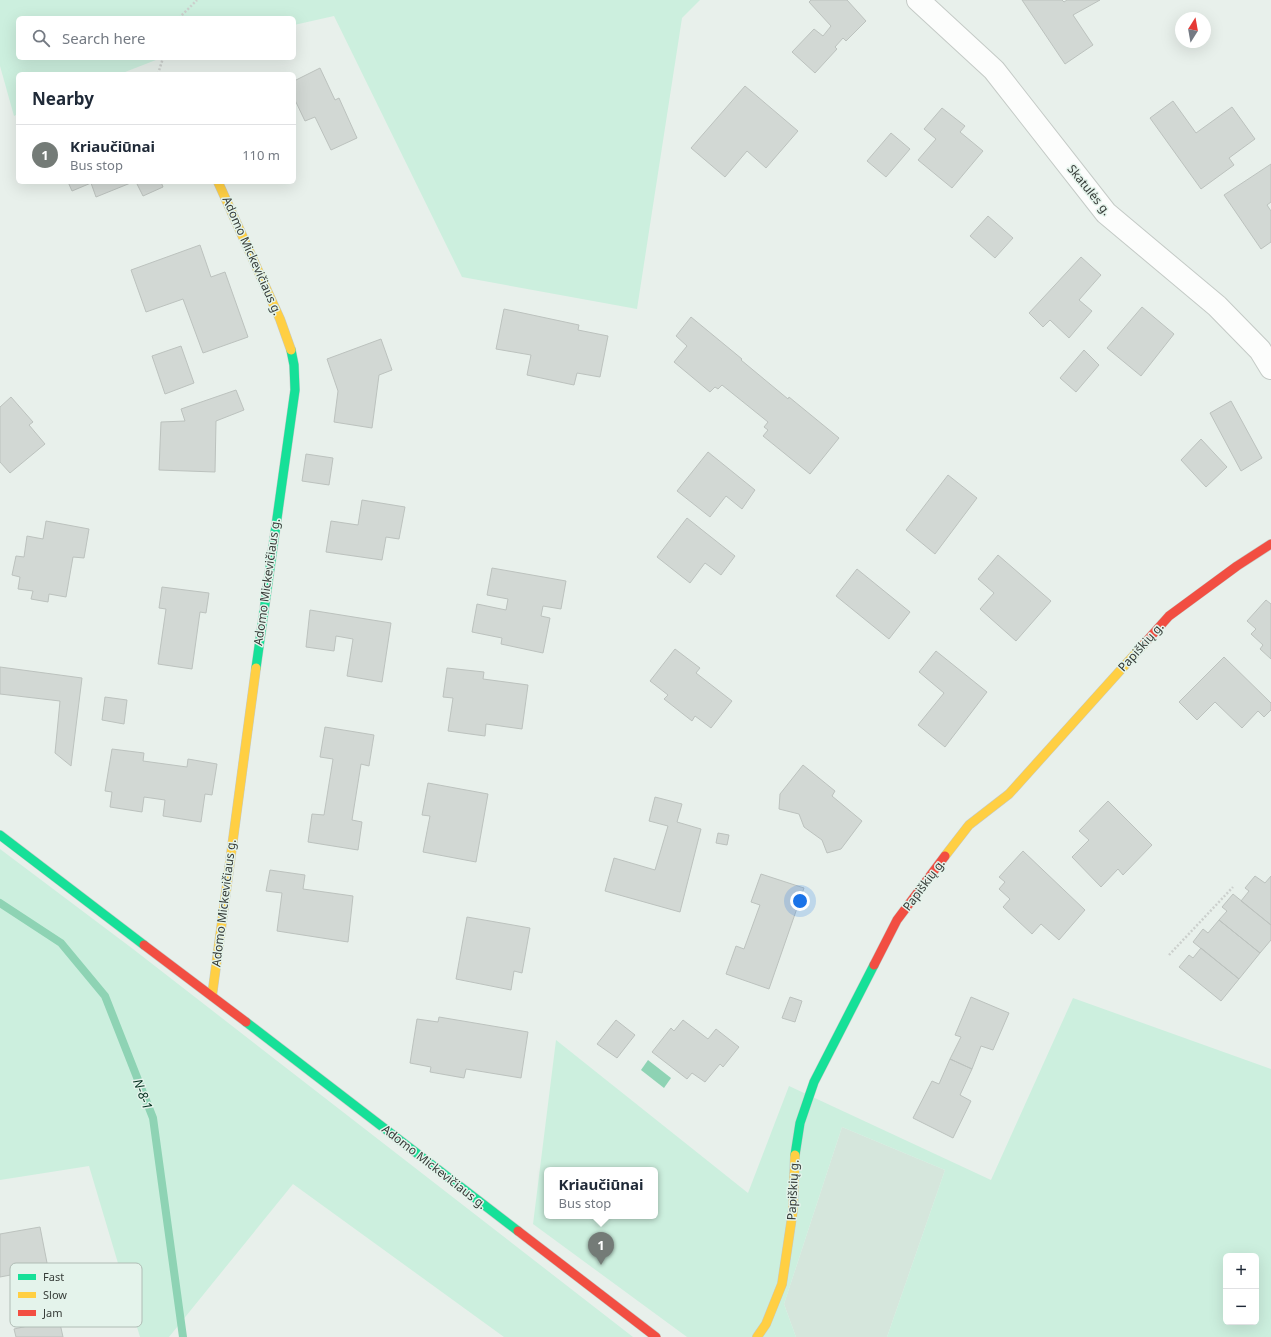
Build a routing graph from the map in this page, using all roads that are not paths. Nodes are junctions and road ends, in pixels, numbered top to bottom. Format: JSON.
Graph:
{"nodes":[{"id":1,"x":918,"y":0,"type":"edge"},
{"id":2,"x":219,"y":184,"type":"edge"},
{"id":3,"x":1271,"y":368,"type":"edge"},
{"id":4,"x":1271,"y":544,"type":"edge"},
{"id":5,"x":0,"y":835,"type":"edge"},
{"id":6,"x":212,"y":996,"type":"junction"},
{"id":7,"x":656,"y":1337,"type":"edge"},
{"id":8,"x":757,"y":1337,"type":"edge"}],
"edges":[{"from":1,"to":3,"type":"street","name":"Skatulės g."},
{"from":2,"to":6,"type":"street","name":"Adomo Mickevičiaus g."},
{"from":4,"to":8,"type":"street","name":"Papiškių g."},
{"from":5,"to":6,"type":"street","name":"Adomo Mickevičiaus g."},
{"from":6,"to":7,"type":"street","name":"Adomo Mickevičiaus g."}]}
